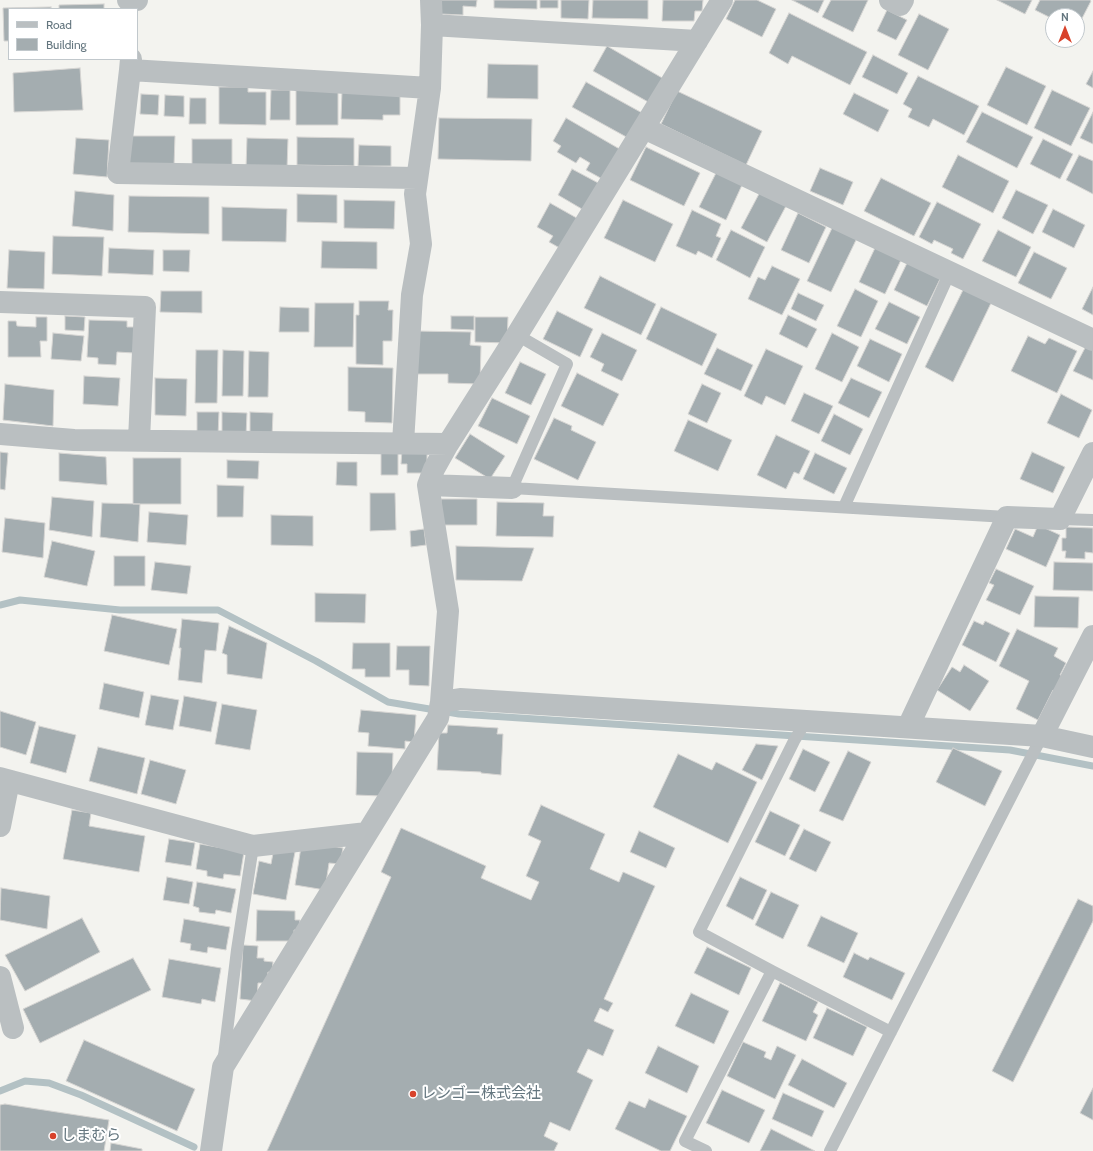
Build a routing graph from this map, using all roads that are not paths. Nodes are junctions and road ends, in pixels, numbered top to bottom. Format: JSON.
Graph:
{"nodes":[{"id":1,"x":128,"y":0,"type":"edge"},
{"id":2,"x":137,"y":0,"type":"edge"},
{"id":3,"x":431,"y":0,"type":"edge"},
{"id":4,"x":722,"y":0,"type":"edge"},
{"id":5,"x":890,"y":0,"type":"edge"},
{"id":6,"x":903,"y":0,"type":"edge"},
{"id":7,"x":432,"y":25,"type":"junction"},
{"id":8,"x":697,"y":41,"type":"junction"},
{"id":9,"x":131,"y":64,"type":"edge"},
{"id":10,"x":430,"y":88,"type":"junction"},
{"id":11,"x":644,"y":128,"type":"junction"},
{"id":12,"x":417,"y":178,"type":"junction"},
{"id":13,"x":950,"y":272,"type":"junction"},
{"id":14,"x":0,"y":302,"type":"edge"},
{"id":15,"x":517,"y":335,"type":"junction"},
{"id":16,"x":1093,"y":340,"type":"edge"},
{"id":17,"x":0,"y":434,"type":"edge"},
{"id":18,"x":139,"y":440,"type":"junction"},
{"id":19,"x":403,"y":443,"type":"junction"},
{"id":20,"x":448,"y":444,"type":"junction"},
{"id":21,"x":1093,"y":454,"type":"edge"},
{"id":22,"x":428,"y":485,"type":"junction"},
{"id":23,"x":512,"y":488,"type":"junction"},
{"id":24,"x":844,"y":507,"type":"junction"},
{"id":25,"x":1007,"y":517,"type":"junction"},
{"id":26,"x":1060,"y":519,"type":"junction"},
{"id":27,"x":1093,"y":520,"type":"edge"},
{"id":28,"x":1093,"y":636,"type":"edge"},
{"id":29,"x":440,"y":710,"type":"junction"},
{"id":30,"x":804,"y":724,"type":"junction"},
{"id":31,"x":908,"y":727,"type":"junction"},
{"id":32,"x":1040,"y":740,"type":"junction"},
{"id":33,"x":1093,"y":747,"type":"edge"},
{"id":34,"x":5,"y":780,"type":"edge"},
{"id":35,"x":0,"y":826,"type":"edge"},
{"id":36,"x":367,"y":833,"type":"junction"},
{"id":37,"x":253,"y":846,"type":"junction"},
{"id":38,"x":772,"y":971,"type":"junction"},
{"id":39,"x":0,"y":977,"type":"edge"},
{"id":40,"x":13,"y":1028,"type":"dead end"},
{"id":41,"x":891,"y":1032,"type":"junction"},
{"id":42,"x":223,"y":1067,"type":"junction"},
{"id":43,"x":211,"y":1151,"type":"edge"},
{"id":44,"x":706,"y":1151,"type":"edge"},
{"id":45,"x":830,"y":1151,"type":"edge"}],
"edges":[{"from":1,"to":2,"type":"street"},
{"from":3,"to":7,"type":"street"},
{"from":4,"to":8,"type":"street"},
{"from":5,"to":6,"type":"street"},
{"from":7,"to":8,"type":"street"},
{"from":7,"to":10,"type":"street"},
{"from":8,"to":11,"type":"street"},
{"from":9,"to":10,"type":"street"},
{"from":9,"to":12,"type":"street"},
{"from":10,"to":12,"type":"street"},
{"from":11,"to":13,"type":"street"},
{"from":11,"to":15,"type":"street"},
{"from":12,"to":19,"type":"street"},
{"from":13,"to":16,"type":"street"},
{"from":13,"to":24,"type":"lane"},
{"from":14,"to":18,"type":"street"},
{"from":15,"to":20,"type":"street"},
{"from":15,"to":23,"type":"lane"},
{"from":17,"to":18,"type":"street"},
{"from":18,"to":19,"type":"street"},
{"from":19,"to":20,"type":"street"},
{"from":20,"to":22,"type":"street"},
{"from":21,"to":26,"type":"street"},
{"from":22,"to":23,"type":"street"},
{"from":22,"to":29,"type":"street"},
{"from":23,"to":24,"type":"lane"},
{"from":24,"to":25,"type":"lane"},
{"from":25,"to":26,"type":"street"},
{"from":25,"to":31,"type":"street"},
{"from":26,"to":27,"type":"lane"},
{"from":28,"to":32,"type":"street"},
{"from":29,"to":30,"type":"street"},
{"from":29,"to":36,"type":"street"},
{"from":30,"to":31,"type":"street"},
{"from":30,"to":38,"type":"lane"},
{"from":31,"to":32,"type":"street"},
{"from":32,"to":33,"type":"street"},
{"from":32,"to":41,"type":"lane"},
{"from":34,"to":35,"type":"street"},
{"from":34,"to":37,"type":"street"},
{"from":36,"to":37,"type":"street"},
{"from":36,"to":42,"type":"street"},
{"from":37,"to":42,"type":"lane"},
{"from":38,"to":41,"type":"lane"},
{"from":38,"to":44,"type":"lane"},
{"from":39,"to":40,"type":"street"},
{"from":41,"to":45,"type":"lane"},
{"from":42,"to":43,"type":"street"}]}
